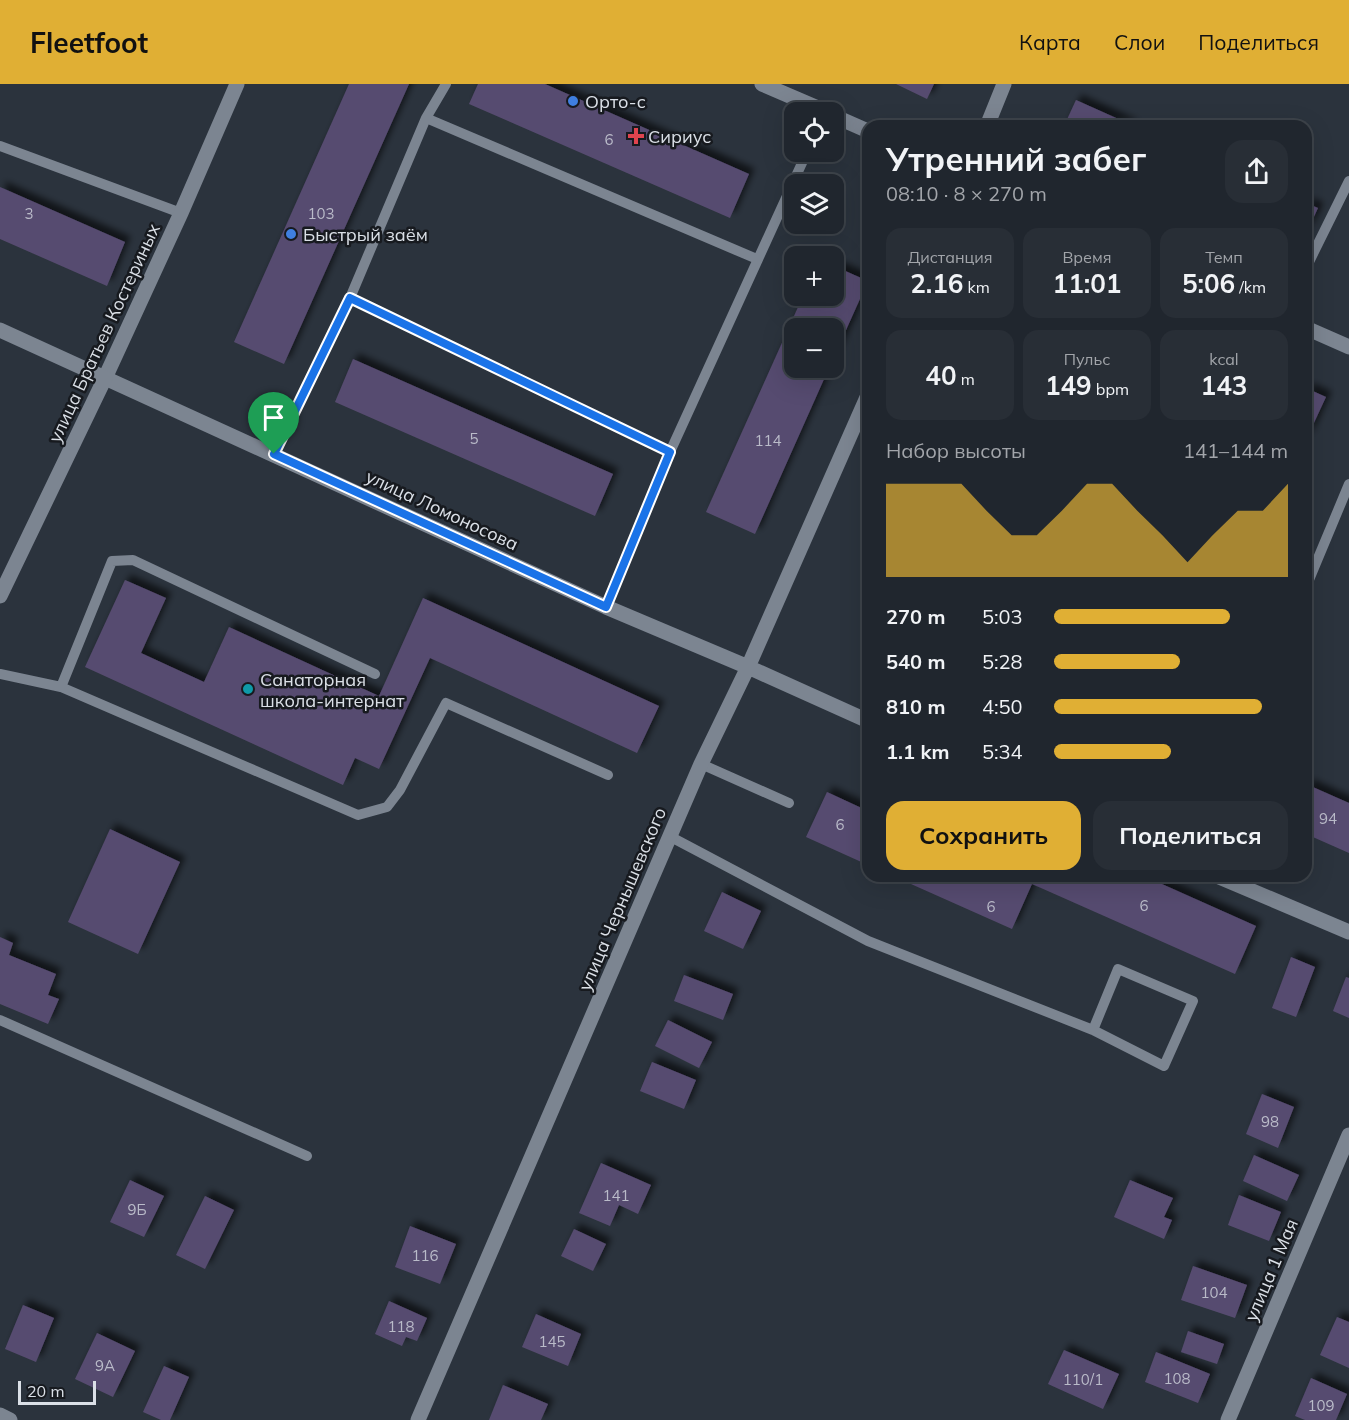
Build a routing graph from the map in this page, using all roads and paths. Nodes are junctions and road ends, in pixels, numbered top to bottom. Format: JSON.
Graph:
{"nodes":[{"id":1,"x":237,"y":84,"type":"edge"},
{"id":2,"x":446,"y":84,"type":"edge"},
{"id":3,"x":762,"y":84,"type":"edge"},
{"id":4,"x":1004,"y":84,"type":"edge"},
{"id":5,"x":802,"y":102,"type":"edge"},
{"id":6,"x":426,"y":118,"type":"junction"},
{"id":7,"x":844,"y":120,"type":"edge"},
{"id":8,"x":989,"y":120,"type":"edge"},
{"id":9,"x":862,"y":128,"type":"edge"},
{"id":10,"x":0,"y":146,"type":"edge"},
{"id":11,"x":802,"y":162,"type":"edge"},
{"id":12,"x":1349,"y":180,"type":"edge"},
{"id":13,"x":181,"y":213,"type":"junction"},
{"id":14,"x":1312,"y":256,"type":"edge"},
{"id":15,"x":757,"y":259,"type":"junction"},
{"id":16,"x":350,"y":298,"type":"junction"},
{"id":17,"x":0,"y":330,"type":"edge"},
{"id":18,"x":1312,"y":331,"type":"edge"},
{"id":19,"x":1349,"y":347,"type":"edge"},
{"id":20,"x":105,"y":378,"type":"junction"},
{"id":21,"x":862,"y":409,"type":"edge"},
{"id":22,"x":670,"y":452,"type":"junction"},
{"id":23,"x":274,"y":454,"type":"junction"},
{"id":24,"x":1349,"y":484,"type":"edge"},
{"id":25,"x":1312,"y":573,"type":"edge"},
{"id":26,"x":0,"y":596,"type":"edge"},
{"id":27,"x":606,"y":607,"type":"junction"},
{"id":28,"x":748,"y":667,"type":"junction"},
{"id":29,"x":0,"y":674,"type":"edge"},
{"id":30,"x":375,"y":674,"type":"dead end"},
{"id":31,"x":61,"y":687,"type":"junction"},
{"id":32,"x":862,"y":718,"type":"edge"},
{"id":33,"x":701,"y":764,"type":"junction"},
{"id":34,"x":608,"y":775,"type":"dead end"},
{"id":35,"x":789,"y":803,"type":"dead end"},
{"id":36,"x":671,"y":837,"type":"junction"},
{"id":37,"x":1231,"y":882,"type":"edge"},
{"id":38,"x":1349,"y":932,"type":"edge"},
{"id":39,"x":0,"y":1020,"type":"edge"},
{"id":40,"x":1093,"y":1030,"type":"junction"},
{"id":41,"x":1349,"y":1135,"type":"edge"},
{"id":42,"x":307,"y":1156,"type":"dead end"},
{"id":43,"x":0,"y":1415,"type":"edge"},
{"id":44,"x":10,"y":1420,"type":"edge"},
{"id":45,"x":418,"y":1420,"type":"edge"},
{"id":46,"x":1228,"y":1420,"type":"edge"}],
"edges":[{"from":1,"to":13,"type":"street","name":"улица Братьев Костериных"},
{"from":2,"to":6,"type":"lane"},
{"from":3,"to":5,"type":"street"},
{"from":4,"to":8,"type":"street"},
{"from":6,"to":15,"type":"lane"},
{"from":6,"to":16,"type":"lane"},
{"from":7,"to":9,"type":"street"},
{"from":10,"to":13,"type":"lane"},
{"from":11,"to":15,"type":"lane"},
{"from":12,"to":14,"type":"lane"},
{"from":13,"to":20,"type":"street","name":"улица Братьев Костериных"},
{"from":15,"to":22,"type":"lane"},
{"from":16,"to":22,"type":"lane"},
{"from":16,"to":23,"type":"lane"},
{"from":17,"to":20,"type":"street","name":"улица Ломоносова"},
{"from":18,"to":19,"type":"street"},
{"from":20,"to":23,"type":"street","name":"улица Ломоносова"},
{"from":20,"to":26,"type":"street","name":"улица Братьев Костериных"},
{"from":21,"to":28,"type":"street","name":"улица Чернышевского"},
{"from":22,"to":27,"type":"lane"},
{"from":23,"to":27,"type":"street","name":"улица Ломоносова"},
{"from":24,"to":25,"type":"lane"},
{"from":27,"to":28,"type":"street","name":"улица Ломоносова"},
{"from":28,"to":32,"type":"street","name":"улица Ломоносова"},
{"from":28,"to":33,"type":"street","name":"улица Чернышевского"},
{"from":29,"to":31,"type":"lane"},
{"from":30,"to":31,"type":"lane"},
{"from":31,"to":34,"type":"lane"},
{"from":33,"to":35,"type":"lane"},
{"from":33,"to":36,"type":"street","name":"улица Чернышевского"},
{"from":36,"to":40,"type":"lane"},
{"from":36,"to":45,"type":"street","name":"улица Чернышевского"},
{"from":37,"to":38,"type":"street"},
{"from":39,"to":42,"type":"lane"},
{"from":40,"to":40,"type":"lane"},
{"from":41,"to":46,"type":"street","name":"улица 1 Мая"},
{"from":43,"to":44,"type":"street"}]}
